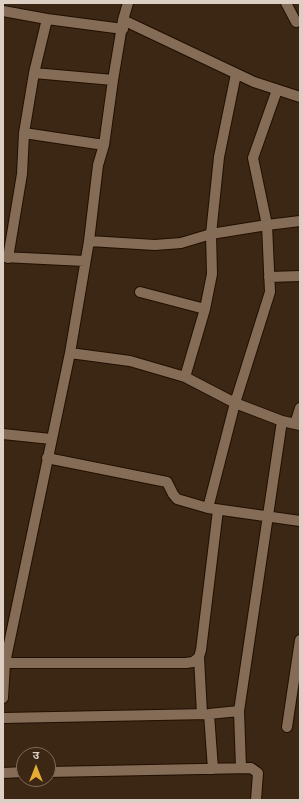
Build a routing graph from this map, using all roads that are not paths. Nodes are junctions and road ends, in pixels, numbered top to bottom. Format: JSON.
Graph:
{"nodes":[{"id":1,"x":128,"y":3,"type":"edge"},
{"id":2,"x":286,"y":3,"type":"edge"},
{"id":3,"x":3,"y":11,"type":"edge"},
{"id":4,"x":47,"y":19,"type":"junction"},
{"id":5,"x":296,"y":22,"type":"dead end"},
{"id":6,"x":123,"y":25,"type":"junction"},
{"id":7,"x":34,"y":73,"type":"junction"},
{"id":8,"x":236,"y":74,"type":"junction"},
{"id":9,"x":113,"y":80,"type":"junction"},
{"id":10,"x":276,"y":90,"type":"junction"},
{"id":11,"x":300,"y":97,"type":"edge"},
{"id":12,"x":24,"y":133,"type":"junction"},
{"id":13,"x":104,"y":145,"type":"junction"},
{"id":14,"x":300,"y":221,"type":"edge"},
{"id":15,"x":267,"y":225,"type":"junction"},
{"id":16,"x":211,"y":234,"type":"junction"},
{"id":17,"x":89,"y":241,"type":"junction"},
{"id":18,"x":6,"y":258,"type":"edge"},
{"id":19,"x":86,"y":262,"type":"junction"},
{"id":20,"x":300,"y":276,"type":"edge"},
{"id":21,"x":270,"y":277,"type":"junction"},
{"id":22,"x":140,"y":292,"type":"dead end"},
{"id":23,"x":205,"y":309,"type":"junction"},
{"id":24,"x":70,"y":353,"type":"junction"},
{"id":25,"x":185,"y":378,"type":"junction"},
{"id":26,"x":235,"y":403,"type":"junction"},
{"id":27,"x":300,"y":408,"type":"edge"},
{"id":28,"x":282,"y":421,"type":"junction"},
{"id":29,"x":297,"y":425,"type":"edge"},
{"id":30,"x":3,"y":434,"type":"edge"},
{"id":31,"x":52,"y":439,"type":"junction"},
{"id":32,"x":47,"y":458,"type":"junction"},
{"id":33,"x":213,"y":509,"type":"junction"},
{"id":34,"x":267,"y":517,"type":"junction"},
{"id":35,"x":300,"y":521,"type":"edge"},
{"id":36,"x":300,"y":640,"type":"edge"},
{"id":37,"x":199,"y":657,"type":"junction"},
{"id":38,"x":4,"y":669,"type":"edge"},
{"id":39,"x":3,"y":698,"type":"edge"},
{"id":40,"x":239,"y":711,"type":"junction"},
{"id":41,"x":205,"y":714,"type":"junction"},
{"id":42,"x":3,"y":718,"type":"edge"},
{"id":43,"x":287,"y":727,"type":"dead end"},
{"id":44,"x":241,"y":768,"type":"junction"},
{"id":45,"x":213,"y":769,"type":"junction"},
{"id":46,"x":16,"y":772,"type":"edge"},
{"id":47,"x":56,"y":772,"type":"edge"},
{"id":48,"x":3,"y":773,"type":"edge"},
{"id":49,"x":256,"y":800,"type":"edge"}],
"edges":[{"from":1,"to":6,"type":"street"},
{"from":2,"to":5,"type":"street"},
{"from":3,"to":4,"type":"street"},
{"from":4,"to":6,"type":"street"},
{"from":4,"to":7,"type":"street"},
{"from":6,"to":8,"type":"street"},
{"from":6,"to":9,"type":"street"},
{"from":7,"to":9,"type":"street"},
{"from":7,"to":12,"type":"street"},
{"from":8,"to":10,"type":"street"},
{"from":8,"to":16,"type":"street"},
{"from":9,"to":13,"type":"street"},
{"from":10,"to":11,"type":"street"},
{"from":10,"to":15,"type":"street"},
{"from":12,"to":13,"type":"street"},
{"from":12,"to":18,"type":"street"},
{"from":13,"to":17,"type":"street"},
{"from":14,"to":15,"type":"street"},
{"from":15,"to":16,"type":"street"},
{"from":15,"to":21,"type":"street"},
{"from":16,"to":17,"type":"street"},
{"from":16,"to":23,"type":"street"},
{"from":17,"to":19,"type":"street"},
{"from":18,"to":19,"type":"street"},
{"from":19,"to":24,"type":"street"},
{"from":20,"to":21,"type":"street"},
{"from":21,"to":26,"type":"street"},
{"from":22,"to":23,"type":"street"},
{"from":23,"to":25,"type":"street"},
{"from":24,"to":25,"type":"street"},
{"from":24,"to":31,"type":"street"},
{"from":25,"to":26,"type":"street"},
{"from":26,"to":28,"type":"street"},
{"from":26,"to":33,"type":"street"},
{"from":27,"to":29,"type":"street"},
{"from":28,"to":29,"type":"street"},
{"from":28,"to":34,"type":"street"},
{"from":30,"to":31,"type":"street"},
{"from":31,"to":32,"type":"street"},
{"from":32,"to":33,"type":"street"},
{"from":32,"to":38,"type":"street"},
{"from":33,"to":34,"type":"street"},
{"from":33,"to":37,"type":"street"},
{"from":34,"to":35,"type":"street"},
{"from":34,"to":40,"type":"street"},
{"from":36,"to":43,"type":"street"},
{"from":37,"to":38,"type":"street"},
{"from":37,"to":41,"type":"street"},
{"from":38,"to":39,"type":"street"},
{"from":40,"to":41,"type":"street"},
{"from":40,"to":44,"type":"street"},
{"from":41,"to":42,"type":"street"},
{"from":41,"to":45,"type":"street"},
{"from":44,"to":45,"type":"street"},
{"from":44,"to":49,"type":"street"},
{"from":45,"to":47,"type":"street"},
{"from":46,"to":48,"type":"street"}]}
